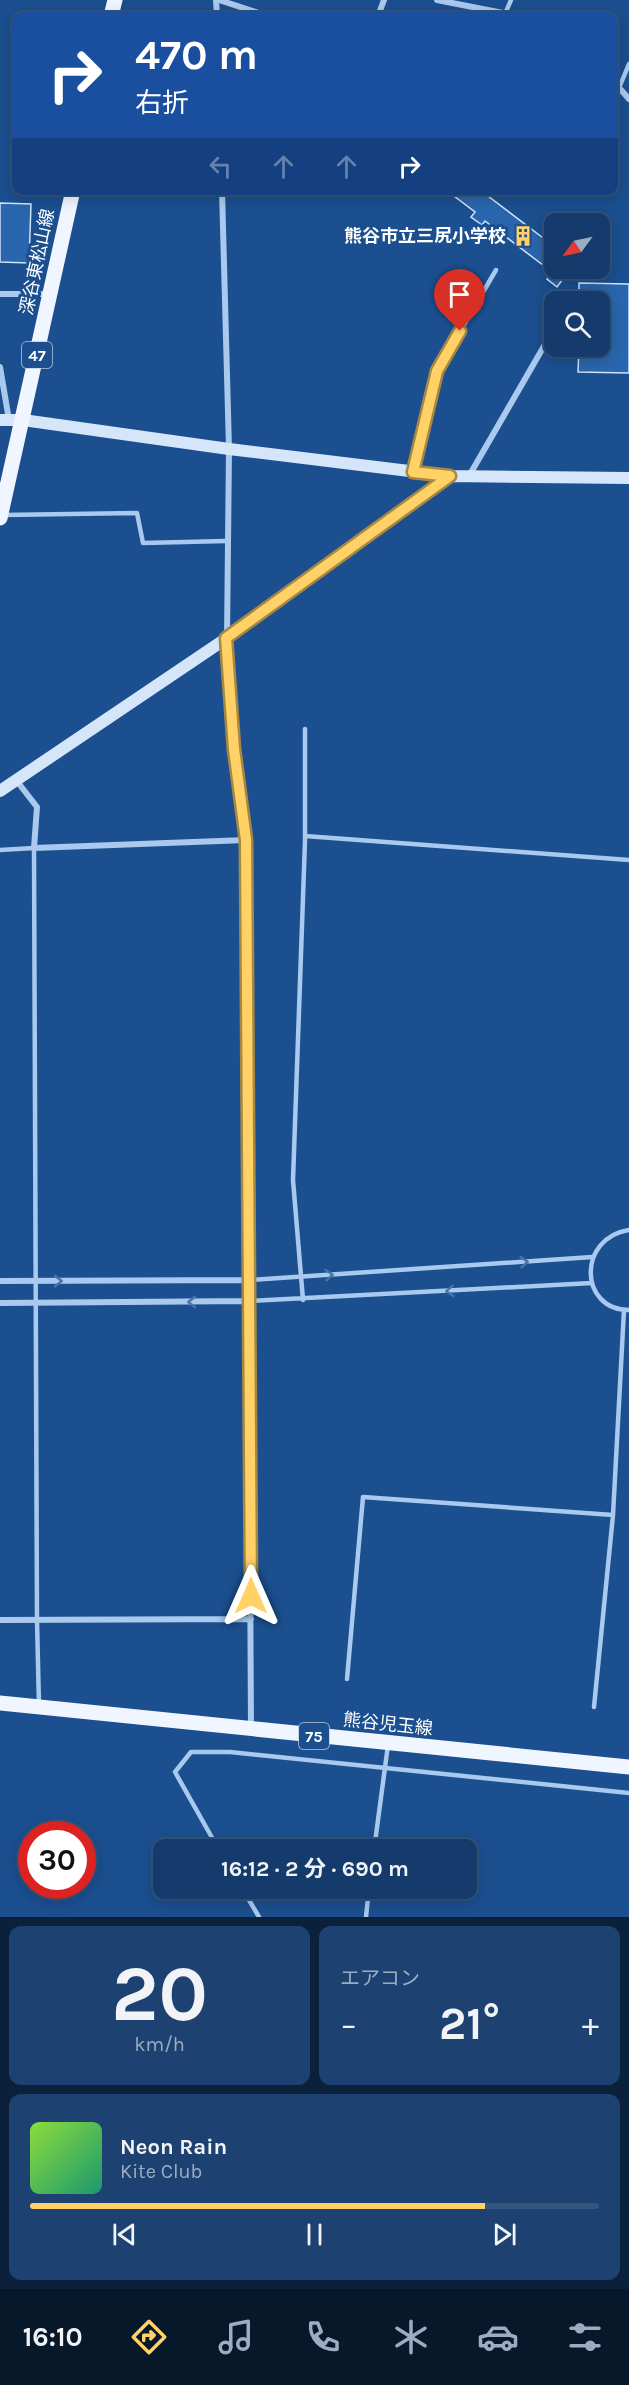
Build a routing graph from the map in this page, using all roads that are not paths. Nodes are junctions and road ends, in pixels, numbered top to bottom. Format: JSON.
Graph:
{"nodes":[{"id":1,"x":217,"y":0,"type":"edge"},
{"id":2,"x":436,"y":0,"type":"edge"},
{"id":3,"x":255,"y":12,"type":"edge"},
{"id":4,"x":495,"y":12,"type":"edge"},
{"id":5,"x":629,"y":64,"type":"edge"},
{"id":6,"x":619,"y":87,"type":"joint"},
{"id":7,"x":629,"y":99,"type":"edge"},
{"id":8,"x":72,"y":195,"type":"edge"},
{"id":9,"x":222,"y":195,"type":"edge"},
{"id":10,"x":496,"y":270,"type":"dead end"},
{"id":11,"x":0,"y":294,"type":"edge"},
{"id":12,"x":50,"y":294,"type":"junction"},
{"id":13,"x":544,"y":346,"type":"edge"},
{"id":14,"x":0,"y":367,"type":"edge"},
{"id":15,"x":11,"y":420,"type":"edge"},
{"id":16,"x":229,"y":450,"type":"junction"},
{"id":17,"x":413,"y":472,"type":"junction"},
{"id":18,"x":450,"y":476,"type":"junction"},
{"id":19,"x":469,"y":477,"type":"junction"},
{"id":20,"x":629,"y":478,"type":"edge"},
{"id":21,"x":0,"y":517,"type":"edge"},
{"id":22,"x":226,"y":541,"type":"junction"},
{"id":23,"x":226,"y":638,"type":"junction"},
{"id":24,"x":305,"y":729,"type":"dead end"},
{"id":25,"x":16,"y":780,"type":"junction"},
{"id":26,"x":0,"y":791,"type":"edge"},
{"id":27,"x":305,"y":836,"type":"junction"},
{"id":28,"x":246,"y":840,"type":"junction"},
{"id":29,"x":34,"y":848,"type":"junction"},
{"id":30,"x":0,"y":850,"type":"edge"},
{"id":31,"x":629,"y":860,"type":"edge"},
{"id":32,"x":629,"y":1230,"type":"edge"},
{"id":33,"x":592,"y":1257,"type":"junction"},
{"id":34,"x":301,"y":1277,"type":"junction"},
{"id":35,"x":250,"y":1280,"type":"junction"},
{"id":36,"x":0,"y":1281,"type":"edge"},
{"id":37,"x":36,"y":1281,"type":"junction"},
{"id":38,"x":592,"y":1283,"type":"junction"},
{"id":39,"x":303,"y":1300,"type":"junction"},
{"id":40,"x":250,"y":1301,"type":"junction"},
{"id":41,"x":0,"y":1303,"type":"edge"},
{"id":42,"x":37,"y":1303,"type":"junction"},
{"id":43,"x":626,"y":1310,"type":"edge"},
{"id":44,"x":613,"y":1515,"type":"junction"},
{"id":45,"x":251,"y":1619,"type":"junction"},
{"id":46,"x":0,"y":1620,"type":"edge"},
{"id":47,"x":37,"y":1620,"type":"junction"},
{"id":48,"x":347,"y":1679,"type":"dead end"},
{"id":49,"x":0,"y":1703,"type":"edge"},
{"id":50,"x":39,"y":1707,"type":"junction"},
{"id":51,"x":594,"y":1707,"type":"dead end"},
{"id":52,"x":251,"y":1729,"type":"junction"},
{"id":53,"x":388,"y":1744,"type":"junction"},
{"id":54,"x":629,"y":1767,"type":"edge"},
{"id":55,"x":384,"y":1768,"type":"junction"},
{"id":56,"x":629,"y":1793,"type":"edge"},
{"id":57,"x":213,"y":1839,"type":"edge"},
{"id":58,"x":375,"y":1839,"type":"edge"},
{"id":59,"x":248,"y":1899,"type":"edge"},
{"id":60,"x":368,"y":1899,"type":"edge"},
{"id":61,"x":259,"y":1917,"type":"edge"},
{"id":62,"x":366,"y":1917,"type":"edge"}],
"edges":[{"from":1,"to":3,"type":"street"},
{"from":2,"to":4,"type":"street"},
{"from":5,"to":6,"type":"lane"},
{"from":6,"to":7,"type":"street"},
{"from":8,"to":12,"type":"main road","name":"深谷東松山線","number":"47"},
{"from":9,"to":16,"type":"street"},
{"from":10,"to":17,"type":"lane"},
{"from":11,"to":12,"type":"street"},
{"from":12,"to":15,"type":"main road","name":"深谷東松山線","number":"47"},
{"from":13,"to":19,"type":"street"},
{"from":14,"to":15,"type":"street"},
{"from":15,"to":16,"type":"street"},
{"from":15,"to":21,"type":"main road","name":"深谷東松山線","number":"47"},
{"from":16,"to":17,"type":"street"},
{"from":16,"to":22,"type":"street"},
{"from":17,"to":18,"type":"street"},
{"from":18,"to":19,"type":"street"},
{"from":18,"to":23,"type":"street"},
{"from":19,"to":20,"type":"street"},
{"from":21,"to":22,"type":"lane"},
{"from":22,"to":23,"type":"street"},
{"from":23,"to":25,"type":"street"},
{"from":23,"to":28,"type":"street"},
{"from":24,"to":27,"type":"lane"},
{"from":25,"to":26,"type":"street"},
{"from":25,"to":29,"type":"street"},
{"from":27,"to":31,"type":"lane"},
{"from":27,"to":34,"type":"lane"},
{"from":28,"to":29,"type":"street"},
{"from":28,"to":35,"type":"street"},
{"from":29,"to":30,"type":"lane"},
{"from":29,"to":37,"type":"lane"},
{"from":32,"to":33,"type":"lane"},
{"from":34,"to":33,"type":"lane","one_way":true},
{"from":33,"to":38,"type":"lane"},
{"from":34,"to":35,"type":"lane"},
{"from":34,"to":39,"type":"lane"},
{"from":37,"to":35,"type":"street","one_way":true},
{"from":35,"to":40,"type":"street"},
{"from":36,"to":37,"type":"street"},
{"from":37,"to":42,"type":"lane"},
{"from":38,"to":39,"type":"lane","one_way":true},
{"from":38,"to":43,"type":"lane"},
{"from":39,"to":40,"type":"lane"},
{"from":40,"to":42,"type":"street","one_way":true},
{"from":40,"to":45,"type":"street"},
{"from":41,"to":42,"type":"street"},
{"from":42,"to":47,"type":"lane"},
{"from":43,"to":44,"type":"lane"},
{"from":44,"to":48,"type":"lane"},
{"from":44,"to":51,"type":"lane"},
{"from":45,"to":47,"type":"street"},
{"from":45,"to":52,"type":"street"},
{"from":46,"to":47,"type":"street"},
{"from":47,"to":50,"type":"lane"},
{"from":49,"to":50,"type":"main road","name":"熊谷児玉線","number":"75"},
{"from":50,"to":52,"type":"main road","name":"熊谷児玉線","number":"75"},
{"from":52,"to":53,"type":"main road","name":"熊谷児玉線","number":"75"},
{"from":53,"to":54,"type":"main road","name":"熊谷児玉線","number":"75"},
{"from":53,"to":55,"type":"lane"},
{"from":55,"to":56,"type":"lane"},
{"from":55,"to":57,"type":"lane"},
{"from":55,"to":58,"type":"lane"},
{"from":59,"to":61,"type":"lane"},
{"from":60,"to":62,"type":"lane"}]}
